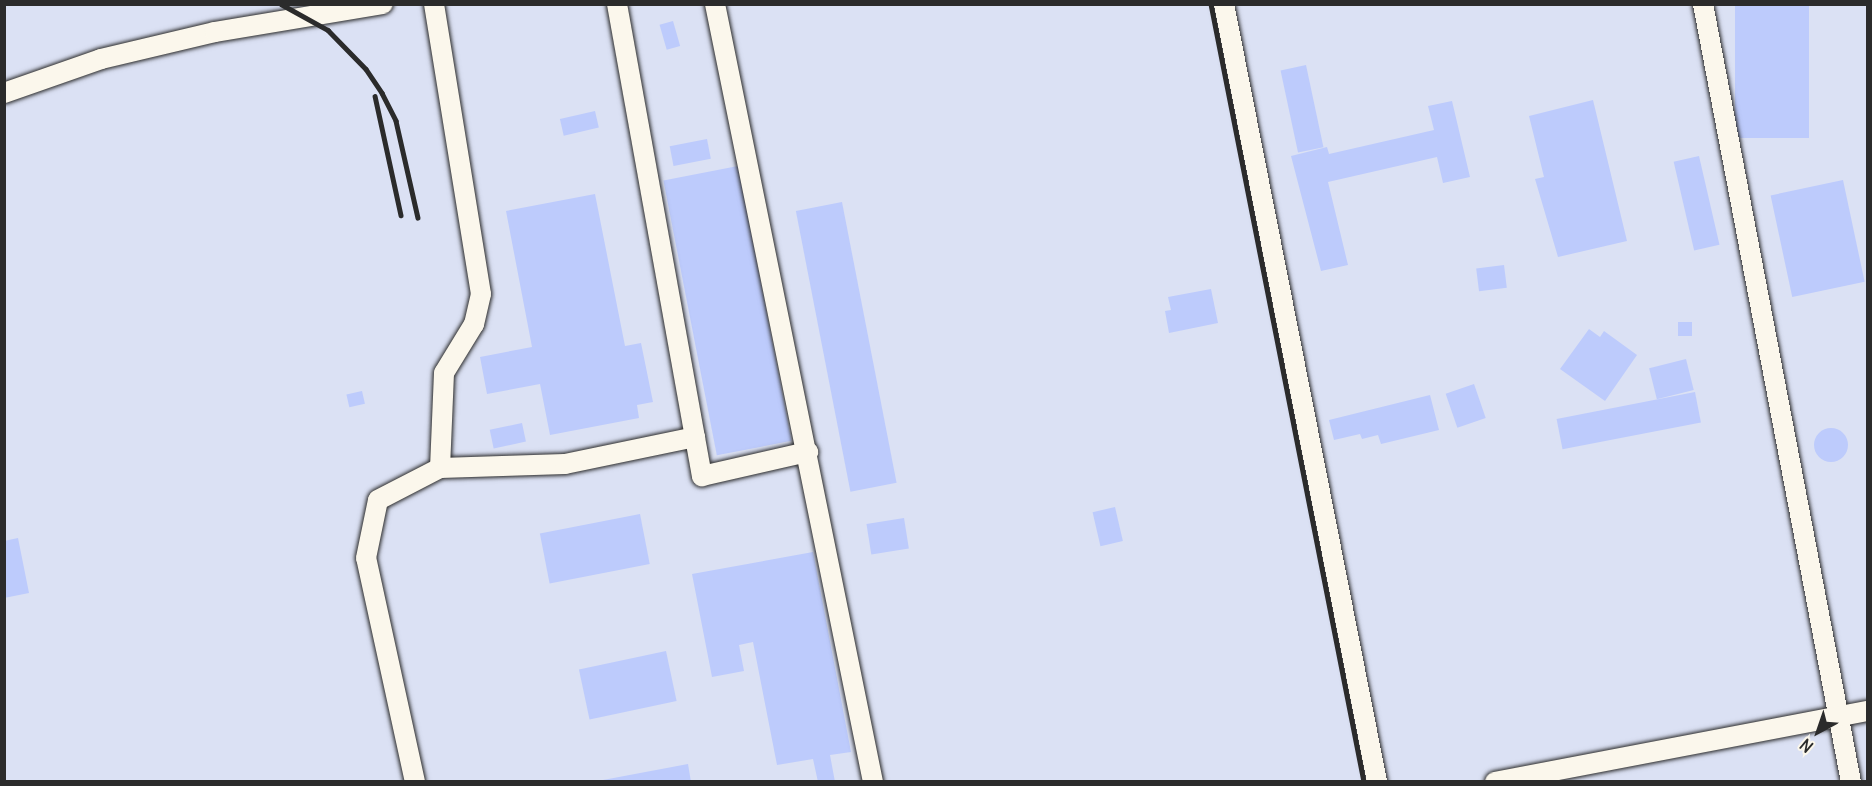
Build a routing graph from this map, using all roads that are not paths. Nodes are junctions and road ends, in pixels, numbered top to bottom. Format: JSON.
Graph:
{"nodes":[{"id":1,"x":383,"y":4,"type":"edge"},
{"id":2,"x":434,"y":4,"type":"edge"},
{"id":3,"x":617,"y":4,"type":"edge"},
{"id":4,"x":715,"y":4,"type":"edge"},
{"id":5,"x":1224,"y":4,"type":"edge"},
{"id":6,"x":1703,"y":4,"type":"edge"},
{"id":7,"x":4,"y":93,"type":"edge"},
{"id":8,"x":695,"y":436,"type":"junction"},
{"id":9,"x":808,"y":452,"type":"junction"},
{"id":10,"x":440,"y":468,"type":"junction"},
{"id":11,"x":1868,"y":711,"type":"edge"},
{"id":12,"x":1838,"y":717,"type":"junction"},
{"id":13,"x":415,"y":782,"type":"edge"},
{"id":14,"x":873,"y":782,"type":"edge"},
{"id":15,"x":1377,"y":782,"type":"edge"},
{"id":16,"x":1495,"y":782,"type":"edge"},
{"id":17,"x":1851,"y":782,"type":"edge"}],
"edges":[{"from":1,"to":7,"type":"lane"},
{"from":2,"to":10,"type":"lane"},
{"from":3,"to":8,"type":"lane"},
{"from":4,"to":9,"type":"lane"},
{"from":5,"to":15,"type":"lane"},
{"from":6,"to":12,"type":"lane"},
{"from":8,"to":9,"type":"lane"},
{"from":8,"to":10,"type":"lane"},
{"from":9,"to":14,"type":"lane"},
{"from":10,"to":13,"type":"lane"},
{"from":11,"to":12,"type":"lane"},
{"from":12,"to":16,"type":"lane"},
{"from":12,"to":17,"type":"lane"}]}
